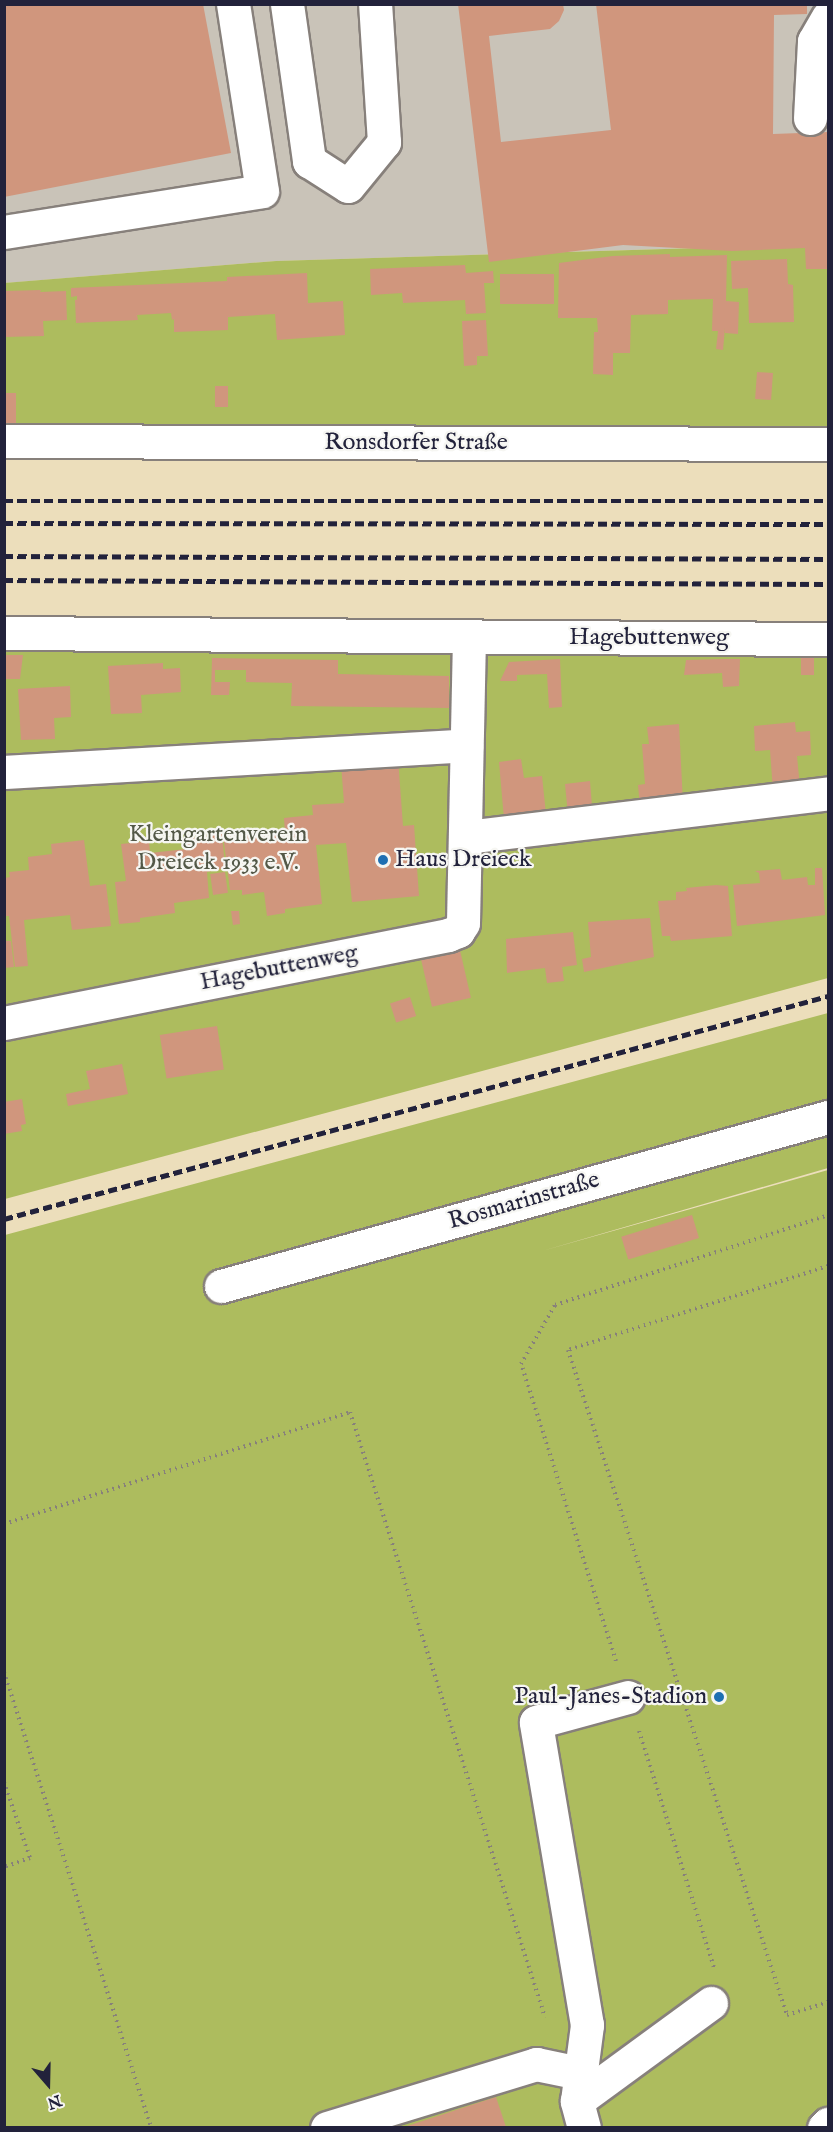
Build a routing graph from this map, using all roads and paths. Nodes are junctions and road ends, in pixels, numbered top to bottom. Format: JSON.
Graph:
{"nodes":[{"id":1,"x":233,"y":4,"type":"edge"},
{"id":2,"x":287,"y":4,"type":"edge"},
{"id":3,"x":375,"y":4,"type":"edge"},
{"id":4,"x":828,"y":17,"type":"edge"},
{"id":5,"x":810,"y":118,"type":"dead end"},
{"id":6,"x":4,"y":232,"type":"edge"},
{"id":7,"x":4,"y":441,"type":"edge"},
{"id":8,"x":828,"y":444,"type":"edge"},
{"id":9,"x":4,"y":633,"type":"edge"},
{"id":10,"x":469,"y":637,"type":"junction"},
{"id":11,"x":828,"y":639,"type":"edge"},
{"id":12,"x":466,"y":745,"type":"junction"},
{"id":13,"x":4,"y":772,"type":"edge"},
{"id":14,"x":828,"y":793,"type":"edge"},
{"id":15,"x":466,"y":837,"type":"junction"},
{"id":16,"x":4,"y":1023,"type":"edge"},
{"id":17,"x":828,"y":1118,"type":"edge"},
{"id":18,"x":828,"y":1215,"type":"edge"},
{"id":19,"x":828,"y":1266,"type":"edge"},
{"id":20,"x":220,"y":1286,"type":"dead end"},
{"id":21,"x":4,"y":1524,"type":"edge"},
{"id":22,"x":4,"y":1672,"type":"edge"},
{"id":23,"x":628,"y":1697,"type":"junction"},
{"id":24,"x":4,"y":1782,"type":"edge"},
{"id":25,"x":4,"y":1867,"type":"edge"},
{"id":26,"x":828,"y":2002,"type":"edge"},
{"id":27,"x":711,"y":2003,"type":"joint"},
{"id":28,"x":537,"y":2064,"type":"junction"},
{"id":29,"x":580,"y":2100,"type":"edge"},
{"id":30,"x":828,"y":2124,"type":"edge"},
{"id":31,"x":151,"y":2127,"type":"edge"},
{"id":32,"x":327,"y":2127,"type":"edge"},
{"id":33,"x":824,"y":2127,"type":"edge"}],
"edges":[{"from":1,"to":6,"type":"street"},
{"from":2,"to":3,"type":"street"},
{"from":4,"to":5,"type":"street"},
{"from":7,"to":8,"type":"street","name":"Ronsdorfer Straße"},
{"from":9,"to":10,"type":"street","name":"Hagebuttenweg"},
{"from":10,"to":11,"type":"street","name":"Hagebuttenweg"},
{"from":10,"to":12,"type":"street","name":"Hagebuttenweg"},
{"from":12,"to":13,"type":"street"},
{"from":12,"to":15,"type":"street","name":"Hagebuttenweg"},
{"from":14,"to":15,"type":"street"},
{"from":15,"to":16,"type":"street","name":"Hagebuttenweg"},
{"from":17,"to":20,"type":"street","name":"Rosmarinstraße"},
{"from":18,"to":23,"type":"path"},
{"from":19,"to":26,"type":"path"},
{"from":21,"to":28,"type":"path"},
{"from":22,"to":31,"type":"path"},
{"from":23,"to":27,"type":"path"},
{"from":23,"to":29,"type":"street"},
{"from":24,"to":25,"type":"path"},
{"from":27,"to":29,"type":"street"},
{"from":28,"to":29,"type":"street"},
{"from":28,"to":32,"type":"street"},
{"from":30,"to":33,"type":"street"}]}
